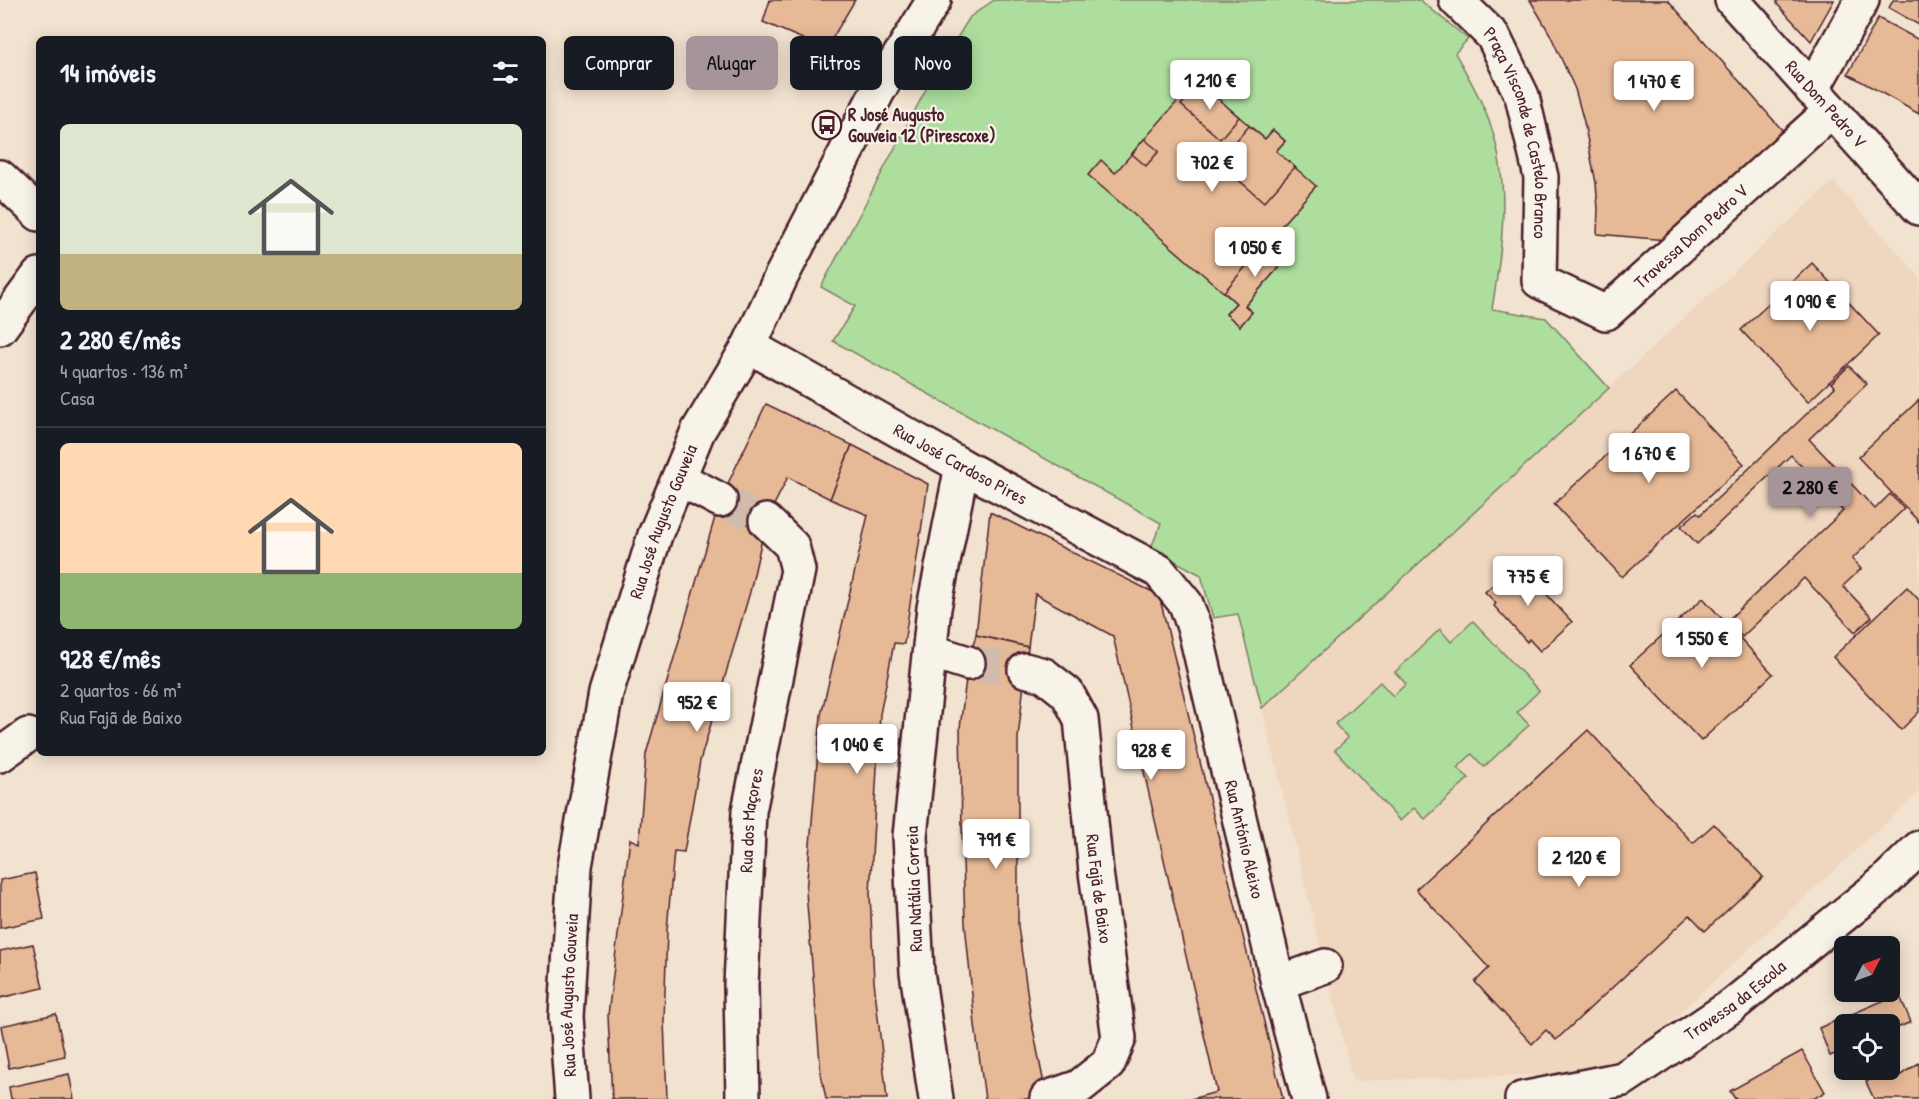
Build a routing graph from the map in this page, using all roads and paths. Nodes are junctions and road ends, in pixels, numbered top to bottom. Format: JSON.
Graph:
{"nodes":[{"id":1,"x":933,"y":0,"type":"edge"},
{"id":2,"x":1456,"y":0,"type":"edge"},
{"id":3,"x":1732,"y":0,"type":"edge"},
{"id":4,"x":1862,"y":0,"type":"edge"},
{"id":5,"x":1821,"y":100,"type":"junction"},
{"id":6,"x":0,"y":177,"type":"edge"},
{"id":7,"x":1919,"y":208,"type":"edge"},
{"id":8,"x":36,"y":211,"type":"edge"},
{"id":9,"x":36,"y":278,"type":"edge"},
{"id":10,"x":1539,"y":281,"type":"joint"},
{"id":11,"x":0,"y":328,"type":"edge"},
{"id":12,"x":749,"y":346,"type":"junction"},
{"id":13,"x":962,"y":466,"type":"junction"},
{"id":14,"x":680,"y":479,"type":"junction"},
{"id":15,"x":720,"y":500,"type":"tunnel mouth"},
{"id":16,"x":766,"y":521,"type":"tunnel mouth"},
{"id":17,"x":1170,"y":583,"type":"joint"},
{"id":18,"x":930,"y":651,"type":"junction"},
{"id":19,"x":968,"y":663,"type":"tunnel mouth"},
{"id":20,"x":1025,"y":670,"type":"tunnel mouth"},
{"id":21,"x":28,"y":735,"type":"dead end"},
{"id":22,"x":0,"y":755,"type":"edge"},
{"id":23,"x":1919,"y":848,"type":"edge"},
{"id":24,"x":1325,"y":966,"type":"dead end"},
{"id":25,"x":1278,"y":983,"type":"junction"},
{"id":26,"x":1047,"y":1098,"type":"edge"},
{"id":27,"x":572,"y":1099,"type":"edge"},
{"id":28,"x":743,"y":1099,"type":"edge"},
{"id":29,"x":936,"y":1099,"type":"edge"},
{"id":30,"x":1309,"y":1099,"type":"edge"},
{"id":31,"x":1522,"y":1099,"type":"edge"}],
"edges":[{"from":1,"to":12,"type":"street","name":"Rua José Augusto Gouveia"},
{"from":2,"to":10,"type":"street","name":"Praça Visconde de Castelo Branco"},
{"from":3,"to":5,"type":"street","name":"Rua Dom Pedro V"},
{"from":4,"to":5,"type":"street"},
{"from":5,"to":7,"type":"street","name":"Rua Dom Pedro V"},
{"from":5,"to":10,"type":"street","name":"Travessa Dom Pedro V"},
{"from":6,"to":8,"type":"street"},
{"from":9,"to":11,"type":"street"},
{"from":12,"to":13,"type":"street","name":"Rua José Cardoso Pires"},
{"from":12,"to":14,"type":"street","name":"Rua José Augusto Gouveia"},
{"from":13,"to":17,"type":"street","name":"Rua José Cardoso Pires"},
{"from":13,"to":18,"type":"street","name":"Rua Natália Correia"},
{"from":14,"to":15,"type":"street"},
{"from":14,"to":27,"type":"street","name":"Rua José Augusto Gouveia"},
{"from":16,"to":28,"type":"street","name":"Rua dos Maçores"},
{"from":17,"to":25,"type":"street","name":"Rua António Aleixo"},
{"from":18,"to":19,"type":"street"},
{"from":18,"to":29,"type":"street","name":"Rua Natália Correia"},
{"from":20,"to":26,"type":"street","name":"Rua Fajã de Baixo"},
{"from":21,"to":22,"type":"street"},
{"from":23,"to":31,"type":"street","name":"Travessa da Escola"},
{"from":24,"to":25,"type":"street"},
{"from":25,"to":30,"type":"street","name":"Rua António Aleixo"}]}
